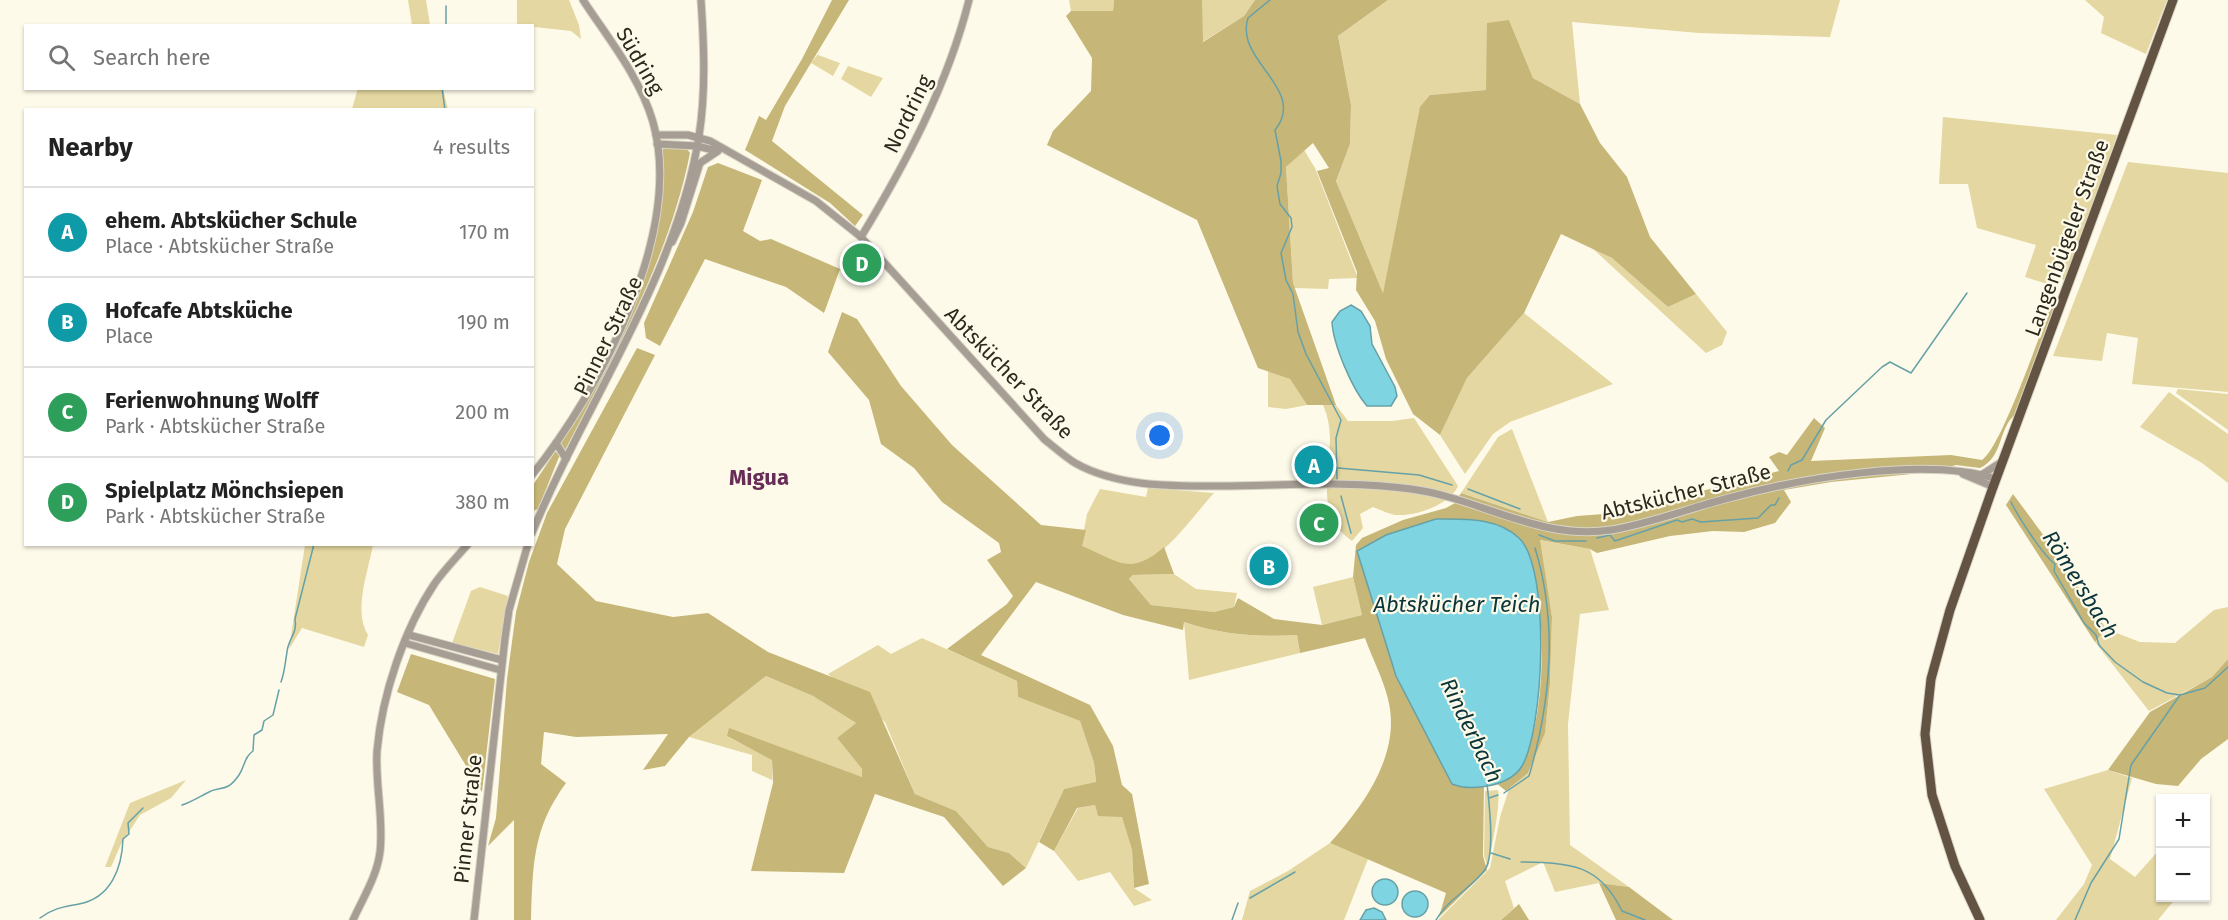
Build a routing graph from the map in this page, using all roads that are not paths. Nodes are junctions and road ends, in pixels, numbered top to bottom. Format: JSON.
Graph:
{"nodes":[{"id":1,"x":583,"y":0,"type":"edge"},
{"id":2,"x":701,"y":0,"type":"edge"},
{"id":3,"x":969,"y":0,"type":"edge"},
{"id":4,"x":2173,"y":0,"type":"edge"},
{"id":5,"x":656,"y":135,"type":"junction"},
{"id":6,"x":699,"y":136,"type":"junction"},
{"id":7,"x":657,"y":144,"type":"junction"},
{"id":8,"x":697,"y":146,"type":"junction"},
{"id":9,"x":718,"y":151,"type":"junction"},
{"id":10,"x":728,"y":153,"type":"junction"},
{"id":11,"x":861,"y":237,"type":"junction"},
{"id":12,"x":666,"y":248,"type":"junction"},
{"id":13,"x":556,"y":443,"type":"junction"},
{"id":14,"x":566,"y":459,"type":"junction"},
{"id":15,"x":2003,"y":461,"type":"junction"},
{"id":16,"x":1955,"y":471,"type":"junction"},
{"id":17,"x":534,"y":472,"type":"edge"},
{"id":18,"x":1983,"y":474,"type":"junction"},
{"id":19,"x":1995,"y":483,"type":"junction"},
{"id":20,"x":541,"y":513,"type":"junction"},
{"id":21,"x":534,"y":514,"type":"edge"},
{"id":22,"x":534,"y":529,"type":"edge"},
{"id":23,"x":466,"y":546,"type":"edge"},
{"id":24,"x":527,"y":546,"type":"edge"},
{"id":25,"x":409,"y":635,"type":"junction"},
{"id":26,"x":405,"y":643,"type":"junction"},
{"id":27,"x":502,"y":660,"type":"junction"},
{"id":28,"x":500,"y":670,"type":"junction"},
{"id":29,"x":353,"y":920,"type":"edge"},
{"id":30,"x":474,"y":920,"type":"edge"},
{"id":31,"x":1980,"y":920,"type":"edge"}],
"edges":[{"from":1,"to":5,"type":"street","name":"Südring"},
{"from":2,"to":6,"type":"street","name":"Pinner Straße"},
{"from":3,"to":11,"type":"street","name":"Nordring"},
{"from":4,"to":15,"type":"main road","name":"Langenbügeler Straße"},
{"from":5,"to":6,"type":"street"},
{"from":5,"to":7,"type":"street","name":"Südring"},
{"from":6,"to":8,"type":"street","name":"Pinner Straße"},
{"from":6,"to":10,"type":"street","name":"Abtskücher Straße"},
{"from":7,"to":8,"type":"street","name":"Abtskücher Straße"},
{"from":7,"to":13,"type":"street","name":"Südring"},
{"from":8,"to":9,"type":"street","name":"Abtskücher Straße"},
{"from":8,"to":12,"type":"street","name":"Pinner Straße"},
{"from":9,"to":10,"type":"street","name":"Abtskücher Straße"},
{"from":9,"to":12,"type":"street"},
{"from":10,"to":11,"type":"street","name":"Abtskücher Straße"},
{"from":11,"to":16,"type":"street","name":"Abtskücher Straße"},
{"from":12,"to":14,"type":"street","name":"Pinner Straße"},
{"from":13,"to":14,"type":"street"},
{"from":13,"to":17,"type":"street","name":"Südring"},
{"from":14,"to":20,"type":"street","name":"Pinner Straße"},
{"from":15,"to":18,"type":"street"},
{"from":15,"to":19,"type":"main road","name":"Langenbügeler Straße"},
{"from":16,"to":18,"type":"street","name":"Abtskücher Straße"},
{"from":16,"to":19,"type":"street","name":"Abtskücher Straße"},
{"from":18,"to":19,"type":"street","name":"Abtskücher Straße"},
{"from":19,"to":31,"type":"main road","name":"Langenbügeler Straße"},
{"from":20,"to":21,"type":"street"},
{"from":20,"to":22,"type":"street","name":"Pinner Straße"},
{"from":23,"to":25,"type":"street"},
{"from":24,"to":27,"type":"street","name":"Pinner Straße"},
{"from":25,"to":26,"type":"street"},
{"from":25,"to":27,"type":"street"},
{"from":26,"to":28,"type":"street"},
{"from":26,"to":29,"type":"street"},
{"from":27,"to":28,"type":"street","name":"Pinner Straße"},
{"from":28,"to":30,"type":"street","name":"Pinner Straße"}]}
